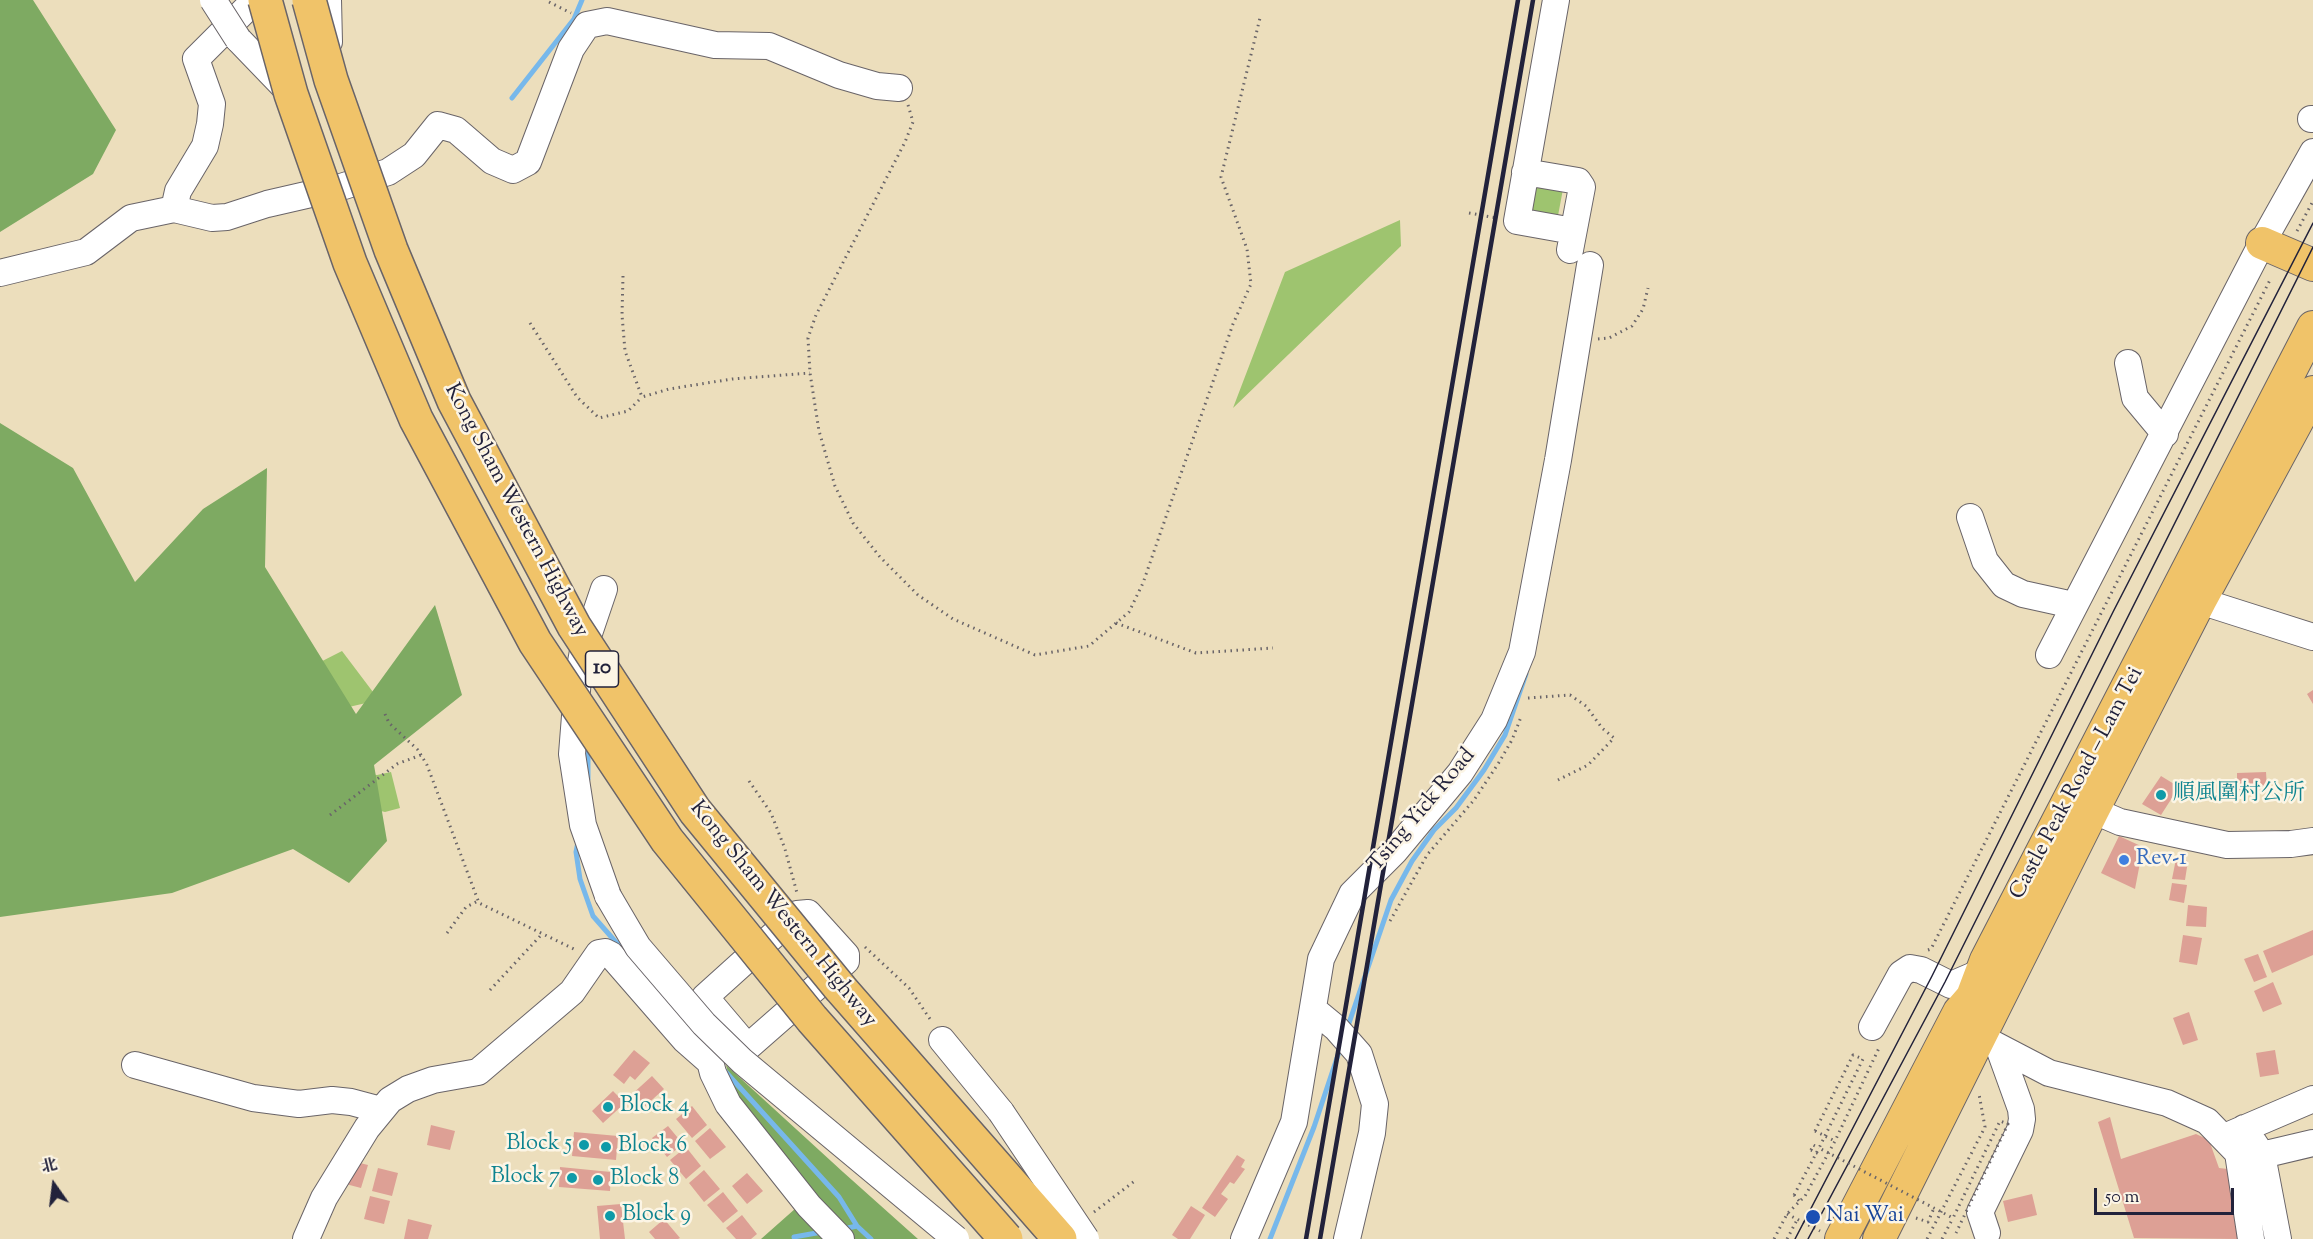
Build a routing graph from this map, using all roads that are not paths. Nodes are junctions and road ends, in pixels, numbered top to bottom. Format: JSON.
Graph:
{"nodes":[{"id":1,"x":213,"y":0,"type":"edge"},
{"id":2,"x":255,"y":0,"type":"edge"},
{"id":3,"x":266,"y":0,"type":"edge"},
{"id":4,"x":309,"y":0,"type":"edge"},
{"id":5,"x":328,"y":0,"type":"edge"},
{"id":6,"x":1556,"y":0,"type":"edge"},
{"id":7,"x":331,"y":80,"type":"junction"},
{"id":8,"x":898,"y":88,"type":"road end"},
{"id":9,"x":291,"y":94,"type":"junction"},
{"id":10,"x":2313,"y":152,"type":"edge"},
{"id":11,"x":1526,"y":172,"type":"junction"},
{"id":12,"x":174,"y":209,"type":"junction"},
{"id":13,"x":2262,"y":243,"type":"junction"},
{"id":14,"x":1590,"y":265,"type":"dead end"},
{"id":15,"x":2312,"y":269,"type":"edge"},
{"id":16,"x":0,"y":273,"type":"edge"},
{"id":17,"x":2313,"y":327,"type":"edge"},
{"id":18,"x":2128,"y":363,"type":"dead end"},
{"id":19,"x":2313,"y":392,"type":"edge"},
{"id":20,"x":2165,"y":434,"type":"junction"},
{"id":21,"x":1970,"y":517,"type":"dead end"},
{"id":22,"x":604,"y":589,"type":"dead end"},
{"id":23,"x":2200,"y":601,"type":"junction"},
{"id":24,"x":2073,"y":605,"type":"junction"},
{"id":25,"x":2313,"y":637,"type":"edge"},
{"id":26,"x":2049,"y":656,"type":"dead end"},
{"id":27,"x":2079,"y":809,"type":"junction"},
{"id":28,"x":2313,"y":841,"type":"edge"},
{"id":29,"x":1963,"y":990,"type":"junction"},
{"id":30,"x":705,"y":997,"type":"junction"},
{"id":31,"x":1313,"y":1009,"type":"junction"},
{"id":32,"x":1878,"y":1034,"type":"road end"},
{"id":33,"x":942,"y":1041,"type":"dead end"},
{"id":34,"x":1989,"y":1042,"type":"junction"},
{"id":35,"x":711,"y":1062,"type":"junction"},
{"id":36,"x":135,"y":1065,"type":"dead end"},
{"id":37,"x":2313,"y":1099,"type":"edge"},
{"id":38,"x":381,"y":1110,"type":"junction"},
{"id":39,"x":2234,"y":1133,"type":"junction"},
{"id":40,"x":2313,"y":1143,"type":"edge"},
{"id":41,"x":2262,"y":1155,"type":"junction"},
{"id":42,"x":1087,"y":1228,"type":"edge"},
{"id":43,"x":1987,"y":1233,"type":"dead end"},
{"id":44,"x":1831,"y":1235,"type":"edge"},
{"id":45,"x":306,"y":1239,"type":"edge"},
{"id":46,"x":841,"y":1239,"type":"edge"},
{"id":47,"x":956,"y":1239,"type":"edge"},
{"id":48,"x":1006,"y":1239,"type":"edge"},
{"id":49,"x":1060,"y":1239,"type":"edge"},
{"id":50,"x":1244,"y":1239,"type":"edge"},
{"id":51,"x":1347,"y":1239,"type":"edge"},
{"id":52,"x":1879,"y":1239,"type":"edge"},
{"id":53,"x":2251,"y":1239,"type":"edge"},
{"id":54,"x":2278,"y":1239,"type":"edge"}],
"edges":[{"from":1,"to":9,"type":"street","bridge":true},
{"from":2,"to":12,"type":"street"},
{"from":3,"to":9,"type":"highway","name":"Kong Sham Western Highway","number":"10","bridge":true},
{"from":4,"to":7,"type":"highway","name":"Kong Sham Western Highway","number":"10","bridge":true},
{"from":5,"to":7,"type":"street","bridge":true},
{"from":6,"to":11,"type":"street"},
{"from":7,"to":49,"type":"highway","name":"Kong Sham Western Highway","number":"10","bridge":true},
{"from":8,"to":12,"type":"street"},
{"from":9,"to":48,"type":"highway","name":"Kong Sham Western Highway","number":"10","bridge":true},
{"from":10,"to":13,"type":"street"},
{"from":11,"to":11,"type":"street"},
{"from":12,"to":16,"type":"street"},
{"from":13,"to":15,"type":"main road"},
{"from":13,"to":20,"type":"street"},
{"from":14,"to":31,"type":"street","name":"Tsing Yick Road"},
{"from":17,"to":27,"type":"main road","name":"Castle Peak Road – Lam Tei"},
{"from":18,"to":20,"type":"street"},
{"from":19,"to":23,"type":"main road","name":"Castle Peak Road – Lam Tei"},
{"from":20,"to":24,"type":"street"},
{"from":21,"to":24,"type":"street"},
{"from":22,"to":47,"type":"street","bridge":true},
{"from":23,"to":25,"type":"street"},
{"from":23,"to":27,"type":"main road","name":"Castle Peak Road – Lam Tei"},
{"from":24,"to":26,"type":"street"},
{"from":27,"to":28,"type":"street"},
{"from":27,"to":29,"type":"main road","name":"Castle Peak Road – Lam Tei"},
{"from":27,"to":34,"type":"main road","name":"Castle Peak Road – Lam Tei"},
{"from":29,"to":32,"type":"street"},
{"from":29,"to":44,"type":"main road","name":"Castle Peak Road – Lam Tei"},
{"from":30,"to":30,"type":"street"},
{"from":30,"to":35,"type":"street"},
{"from":31,"to":50,"type":"street","name":"Tsing Yick Road"},
{"from":31,"to":51,"type":"street"},
{"from":33,"to":42,"type":"street","bridge":true},
{"from":34,"to":39,"type":"street"},
{"from":34,"to":43,"type":"street"},
{"from":34,"to":52,"type":"main road","name":"Castle Peak Road – Lam Tei"},
{"from":35,"to":38,"type":"street"},
{"from":35,"to":46,"type":"street"},
{"from":36,"to":38,"type":"street"},
{"from":37,"to":39,"type":"street"},
{"from":38,"to":45,"type":"street"},
{"from":39,"to":41,"type":"street"},
{"from":39,"to":53,"type":"street"},
{"from":40,"to":41,"type":"street"},
{"from":41,"to":54,"type":"street"}]}
